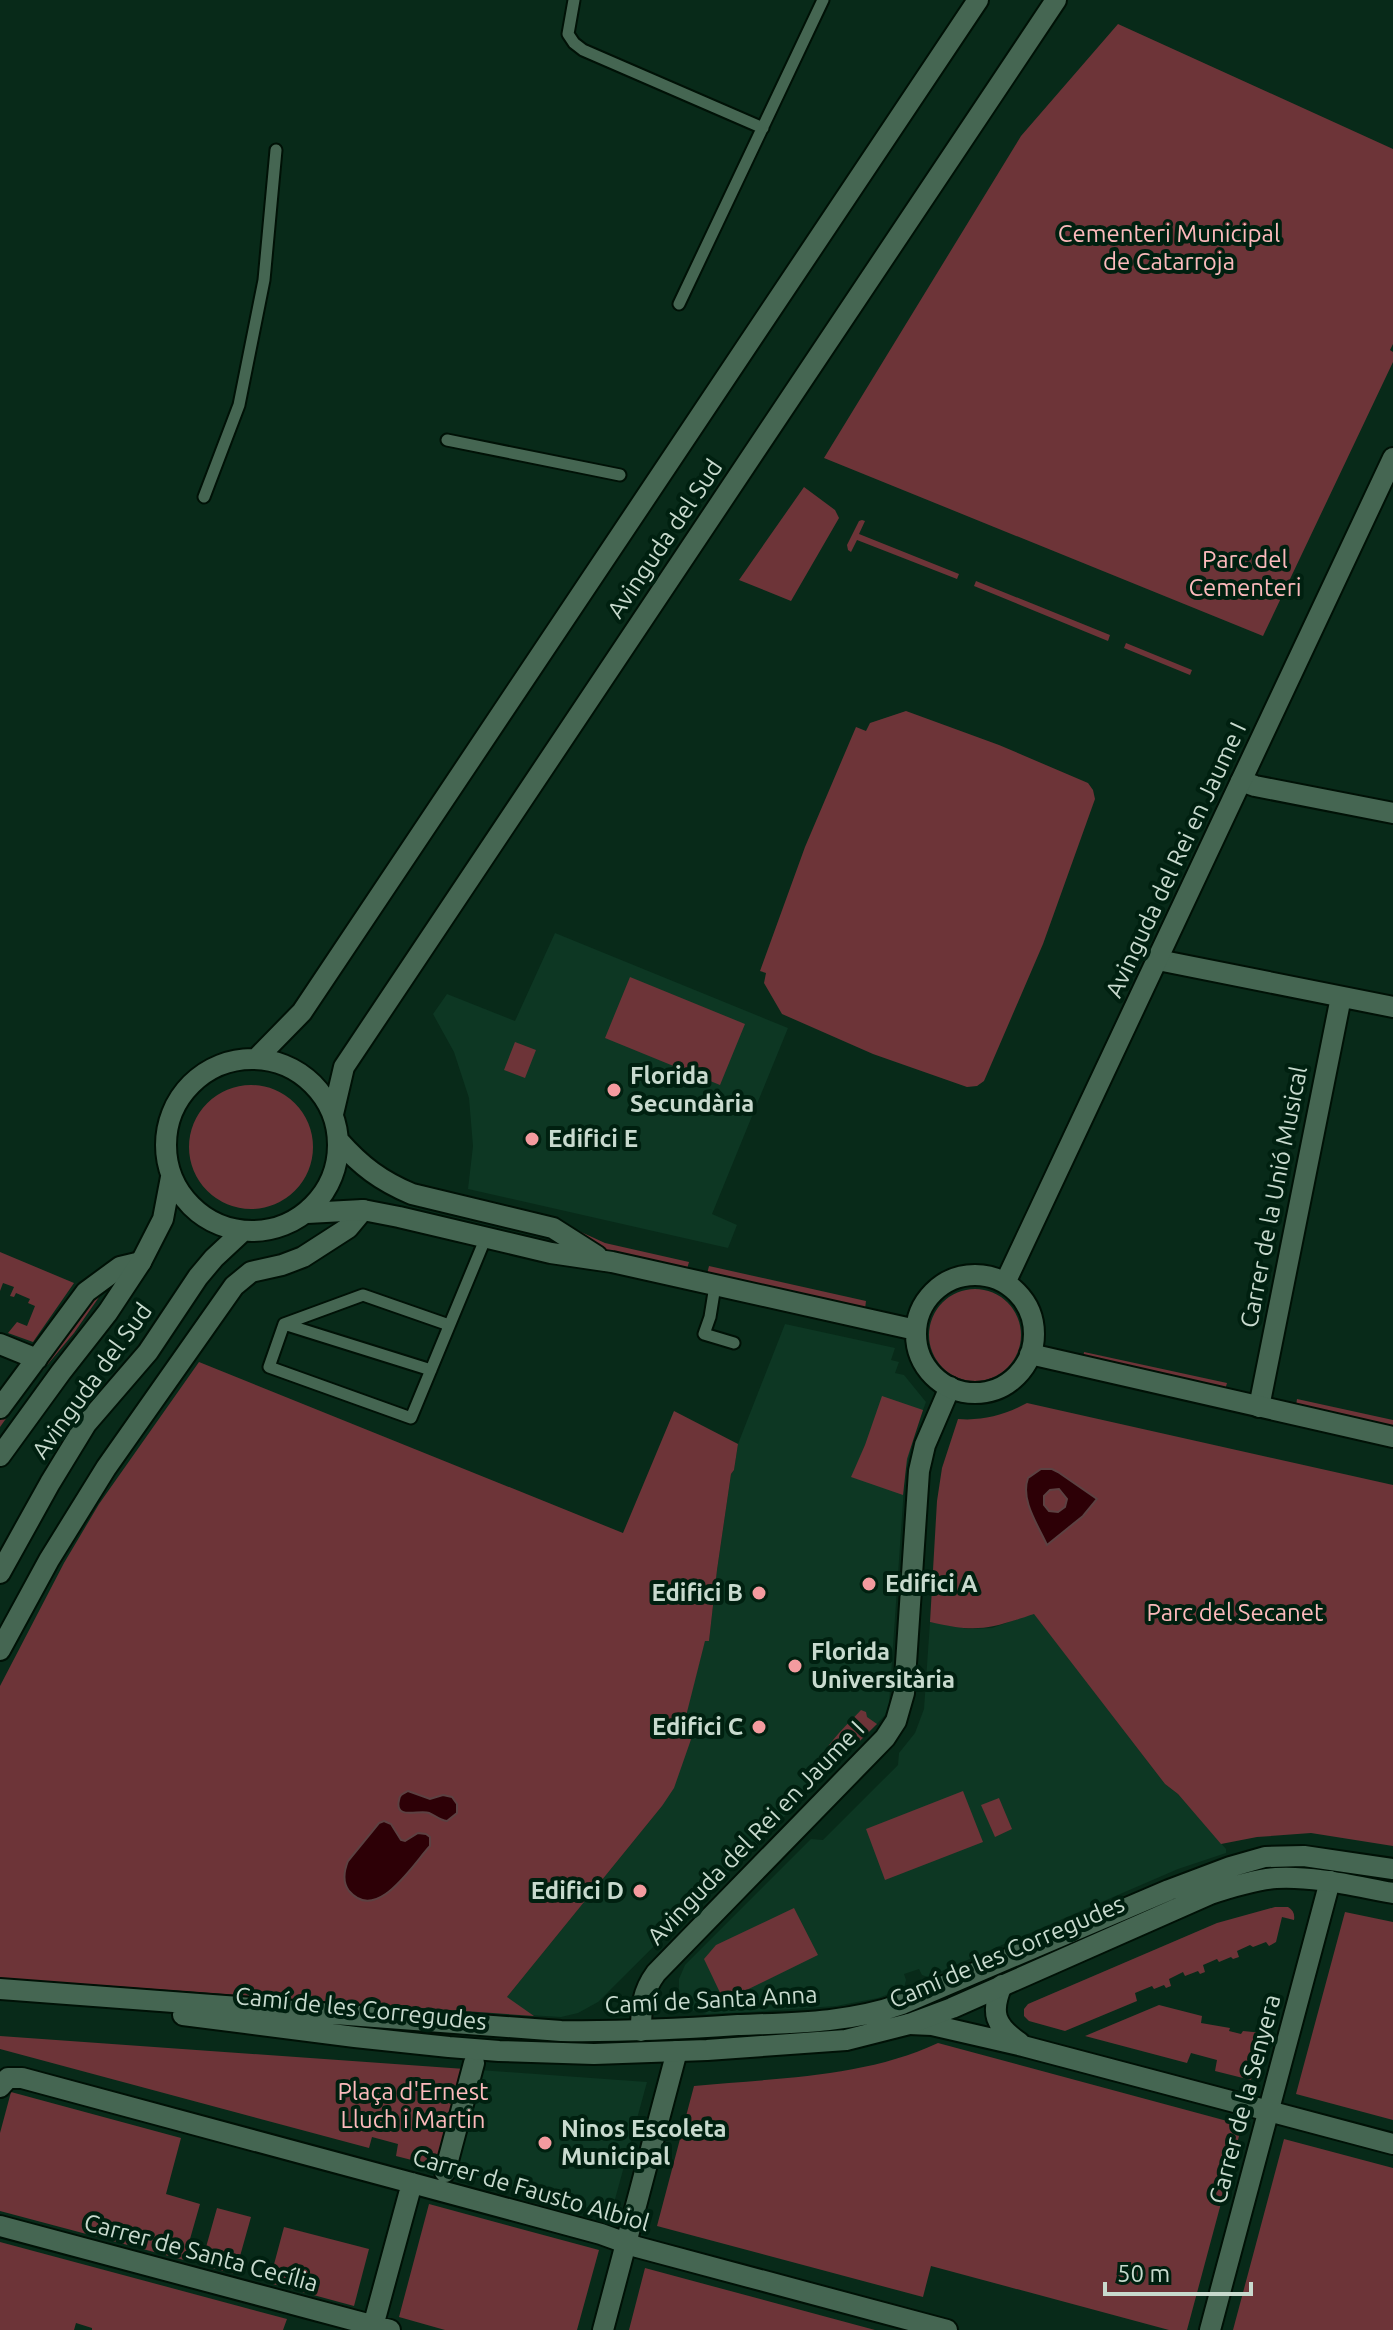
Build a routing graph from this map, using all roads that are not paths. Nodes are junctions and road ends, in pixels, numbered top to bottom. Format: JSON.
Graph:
{"nodes":[{"id":1,"x":574,"y":0,"type":"edge"},
{"id":2,"x":823,"y":0,"type":"edge"},
{"id":3,"x":978,"y":0,"type":"edge"},
{"id":4,"x":1056,"y":0,"type":"edge"},
{"id":5,"x":763,"y":128,"type":"junction"},
{"id":6,"x":276,"y":150,"type":"dead end"},
{"id":7,"x":679,"y":304,"type":"dead end"},
{"id":8,"x":447,"y":440,"type":"dead end"},
{"id":9,"x":1393,"y":458,"type":"edge"},
{"id":10,"x":620,"y":475,"type":"dead end"},
{"id":11,"x":204,"y":497,"type":"dead end"},
{"id":12,"x":1241,"y":781,"type":"junction"},
{"id":13,"x":1393,"y":813,"type":"edge"},
{"id":14,"x":1158,"y":960,"type":"junction"},
{"id":15,"x":1341,"y":997,"type":"junction"},
{"id":16,"x":1393,"y":1007,"type":"edge"},
{"id":17,"x":256,"y":1059,"type":"junction"},
{"id":18,"x":333,"y":1114,"type":"junction"},
{"id":19,"x":339,"y":1141,"type":"junction"},
{"id":20,"x":171,"y":1177,"type":"junction"},
{"id":21,"x":363,"y":1210,"type":"junction"},
{"id":22,"x":307,"y":1213,"type":"junction"},
{"id":23,"x":243,"y":1231,"type":"junction"},
{"id":24,"x":486,"y":1237,"type":"junction"},
{"id":25,"x":141,"y":1262,"type":"junction"},
{"id":26,"x":612,"y":1262,"type":"junction"},
{"id":27,"x":1005,"y":1283,"type":"junction"},
{"id":28,"x":715,"y":1286,"type":"junction"},
{"id":29,"x":284,"y":1324,"type":"junction"},
{"id":30,"x":449,"y":1325,"type":"junction"},
{"id":31,"x":916,"y":1330,"type":"junction"},
{"id":32,"x":734,"y":1343,"type":"dead end"},
{"id":33,"x":0,"y":1344,"type":"edge"},
{"id":34,"x":1030,"y":1354,"type":"junction"},
{"id":35,"x":37,"y":1359,"type":"junction"},
{"id":36,"x":431,"y":1370,"type":"junction"},
{"id":37,"x":950,"y":1387,"type":"junction"},
{"id":38,"x":1259,"y":1407,"type":"junction"},
{"id":39,"x":0,"y":1408,"type":"edge"},
{"id":40,"x":1393,"y":1437,"type":"edge"},
{"id":41,"x":0,"y":1456,"type":"edge"},
{"id":42,"x":0,"y":1573,"type":"edge"},
{"id":43,"x":0,"y":1650,"type":"edge"},
{"id":44,"x":1393,"y":1869,"type":"edge"},
{"id":45,"x":1330,"y":1881,"type":"junction"},
{"id":46,"x":1393,"y":1893,"type":"edge"},
{"id":47,"x":1002,"y":1985,"type":"junction"},
{"id":48,"x":0,"y":1989,"type":"edge"},
{"id":49,"x":61,"y":1992,"type":"junction"},
{"id":50,"x":909,"y":2024,"type":"junction"},
{"id":51,"x":641,"y":2031,"type":"junction"},
{"id":52,"x":1023,"y":2046,"type":"junction"},
{"id":53,"x":677,"y":2051,"type":"junction"},
{"id":54,"x":474,"y":2063,"type":"dead end"},
{"id":55,"x":4,"y":2082,"type":"edge"},
{"id":56,"x":1269,"y":2111,"type":"junction"},
{"id":57,"x":1393,"y":2144,"type":"edge"},
{"id":58,"x":445,"y":2172,"type":"dead end"},
{"id":59,"x":412,"y":2183,"type":"junction"},
{"id":60,"x":0,"y":2226,"type":"edge"},
{"id":61,"x":626,"y":2242,"type":"junction"},
{"id":62,"x":378,"y":2328,"type":"edge"},
{"id":63,"x":603,"y":2330,"type":"edge"},
{"id":64,"x":947,"y":2330,"type":"edge"},
{"id":65,"x":1210,"y":2330,"type":"edge"}],
"edges":[{"from":1,"to":5,"type":"lane"},
{"from":2,"to":5,"type":"lane"},
{"from":3,"to":17,"type":"street","name":"Avinguda del Sud"},
{"from":4,"to":18,"type":"street","name":"Avinguda del Sud"},
{"from":5,"to":7,"type":"lane"},
{"from":6,"to":11,"type":"lane"},
{"from":8,"to":10,"type":"lane"},
{"from":9,"to":12,"type":"street","name":"Avinguda del Rei en Jaume I"},
{"from":12,"to":13,"type":"street"},
{"from":12,"to":14,"type":"street","name":"Avinguda del Rei en Jaume I"},
{"from":14,"to":15,"type":"street"},
{"from":14,"to":27,"type":"street","name":"Avinguda del Rei en Jaume I"},
{"from":15,"to":16,"type":"street"},
{"from":15,"to":38,"type":"street","name":"Carrer de la Unió Musical"},
{"from":17,"to":18,"type":"street"},
{"from":17,"to":20,"type":"street"},
{"from":18,"to":19,"type":"street"},
{"from":19,"to":22,"type":"street"},
{"from":19,"to":26,"type":"street"},
{"from":20,"to":23,"type":"street"},
{"from":20,"to":25,"type":"street","name":"Avinguda del Sud"},
{"from":21,"to":22,"type":"street"},
{"from":21,"to":24,"type":"street"},
{"from":21,"to":43,"type":"street"},
{"from":22,"to":23,"type":"street"},
{"from":23,"to":42,"type":"street","name":"Avinguda del Sud"},
{"from":24,"to":26,"type":"street"},
{"from":24,"to":30,"type":"lane"},
{"from":25,"to":35,"type":"street"},
{"from":25,"to":41,"type":"street","name":"Avinguda del Sud"},
{"from":26,"to":28,"type":"street"},
{"from":27,"to":31,"type":"street"},
{"from":27,"to":34,"type":"street"},
{"from":28,"to":31,"type":"street"},
{"from":28,"to":32,"type":"lane"},
{"from":29,"to":30,"type":"lane"},
{"from":29,"to":36,"type":"lane"},
{"from":29,"to":36,"type":"lane"},
{"from":30,"to":36,"type":"lane"},
{"from":31,"to":37,"type":"street"},
{"from":33,"to":35,"type":"street"},
{"from":34,"to":37,"type":"street"},
{"from":34,"to":38,"type":"street"},
{"from":35,"to":39,"type":"street"},
{"from":37,"to":51,"type":"street","name":"Avinguda del Rei en Jaume I"},
{"from":38,"to":40,"type":"street"},
{"from":44,"to":51,"type":"street","name":"Camí de Santa Anna"},
{"from":45,"to":46,"type":"street","name":"Camí de les Corregudes"},
{"from":45,"to":47,"type":"street","name":"Camí de les Corregudes"},
{"from":45,"to":56,"type":"street","name":"Carrer de la Senyera"},
{"from":47,"to":50,"type":"street","name":"Camí de les Corregudes"},
{"from":47,"to":52,"type":"street"},
{"from":48,"to":49,"type":"street","name":"Camí de Santa Anna"},
{"from":49,"to":51,"type":"street","name":"Camí de Santa Anna"},
{"from":49,"to":53,"type":"street","name":"Camí de les Corregudes"},
{"from":50,"to":52,"type":"street"},
{"from":50,"to":53,"type":"street","name":"Camí de les Corregudes"},
{"from":52,"to":56,"type":"street"},
{"from":53,"to":61,"type":"street"},
{"from":54,"to":58,"type":"street"},
{"from":55,"to":59,"type":"street","name":"Carrer de Fausto Albiol"},
{"from":56,"to":57,"type":"street"},
{"from":56,"to":65,"type":"street","name":"Carrer de la Senyera"},
{"from":59,"to":61,"type":"street","name":"Carrer de Fausto Albiol"},
{"from":59,"to":62,"type":"street"},
{"from":60,"to":62,"type":"street","name":"Carrer de Santa Cecília"},
{"from":61,"to":63,"type":"street"},
{"from":61,"to":64,"type":"street","name":"Carrer de Fausto Albiol"}]}
